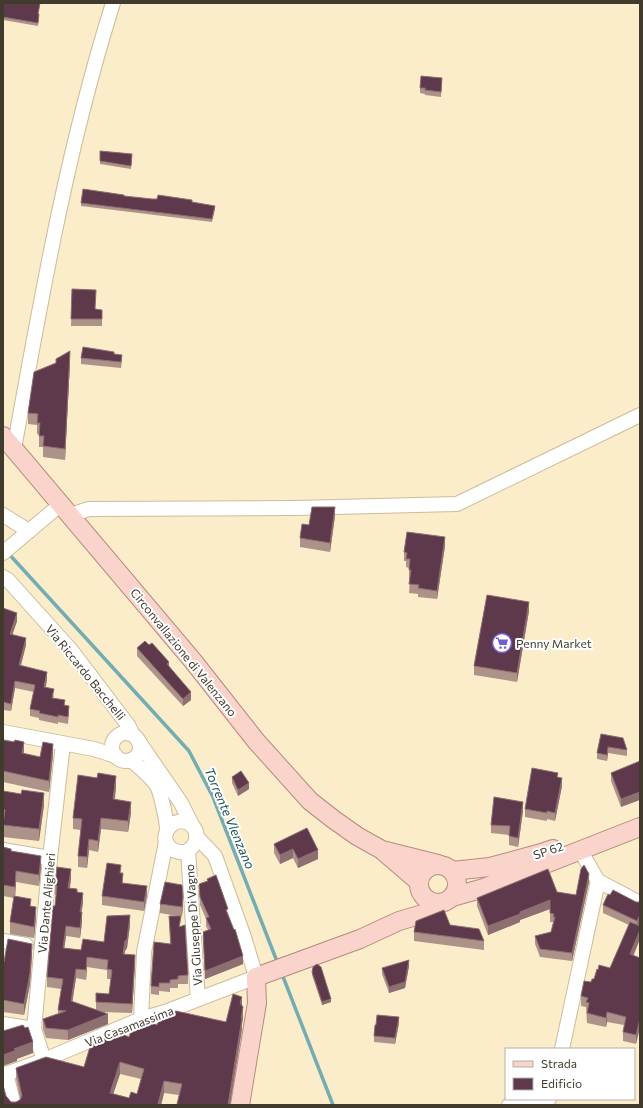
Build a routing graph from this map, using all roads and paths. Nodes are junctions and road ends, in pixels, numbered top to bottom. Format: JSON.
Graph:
{"nodes":[{"id":1,"x":113,"y":3,"type":"edge"},
{"id":2,"x":640,"y":415,"type":"edge"},
{"id":3,"x":9,"y":442,"type":"edge"},
{"id":4,"x":65,"y":510,"type":"junction"},
{"id":5,"x":3,"y":515,"type":"edge"},
{"id":6,"x":29,"y":531,"type":"junction"},
{"id":7,"x":3,"y":554,"type":"edge"},
{"id":8,"x":3,"y":577,"type":"edge"},
{"id":9,"x":3,"y":732,"type":"edge"},
{"id":10,"x":135,"y":737,"type":"junction"},
{"id":11,"x":63,"y":744,"type":"junction"},
{"id":12,"x":116,"y":756,"type":"junction"},
{"id":13,"x":131,"y":760,"type":"junction"},
{"id":14,"x":640,"y":817,"type":"edge"},
{"id":15,"x":640,"y":827,"type":"edge"},
{"id":16,"x":195,"y":832,"type":"junction"},
{"id":17,"x":166,"y":836,"type":"junction"},
{"id":18,"x":3,"y":850,"type":"edge"},
{"id":19,"x":382,"y":850,"type":"junction"},
{"id":20,"x":580,"y":850,"type":"junction"},
{"id":21,"x":188,"y":851,"type":"junction"},
{"id":22,"x":50,"y":858,"type":"junction"},
{"id":23,"x":445,"y":867,"type":"junction"},
{"id":24,"x":598,"y":881,"type":"junction"},
{"id":25,"x":420,"y":888,"type":"junction"},
{"id":26,"x":447,"y":900,"type":"junction"},
{"id":27,"x":640,"y":903,"type":"edge"},
{"id":28,"x":399,"y":921,"type":"junction"},
{"id":29,"x":3,"y":941,"type":"edge"},
{"id":30,"x":42,"y":948,"type":"junction"},
{"id":31,"x":260,"y":976,"type":"junction"},
{"id":32,"x":198,"y":999,"type":"junction"},
{"id":33,"x":141,"y":1019,"type":"junction"},
{"id":34,"x":3,"y":1024,"type":"edge"},
{"id":35,"x":34,"y":1029,"type":"junction"},
{"id":36,"x":562,"y":1048,"type":"edge"},
{"id":37,"x":44,"y":1060,"type":"junction"},
{"id":38,"x":4,"y":1075,"type":"edge"},
{"id":39,"x":14,"y":1105,"type":"edge"},
{"id":40,"x":240,"y":1105,"type":"edge"},
{"id":41,"x":509,"y":1105,"type":"edge"},
{"id":42,"x":535,"y":1105,"type":"edge"}],
"edges":[{"from":1,"to":3,"type":"street"},
{"from":2,"to":4,"type":"street"},
{"from":3,"to":4,"type":"main road","name":"Circonvallazione di Valenzano"},
{"from":4,"to":6,"type":"street"},
{"from":4,"to":19,"type":"main road","name":"Circonvallazione di Valenzano"},
{"from":5,"to":6,"type":"street"},
{"from":6,"to":7,"type":"street"},
{"from":8,"to":10,"type":"street","name":"Via Riccardo Bacchelli"},
{"from":9,"to":11,"type":"street"},
{"from":10,"to":12,"type":"street","name":"Via Riccardo Bacchelli"},
{"from":10,"to":13,"type":"street"},
{"from":10,"to":16,"type":"street","name":"Via Riccardo Bacchelli"},
{"from":11,"to":12,"type":"street"},
{"from":11,"to":22,"type":"street","name":"Via Dante Alighieri"},
{"from":12,"to":13,"type":"street"},
{"from":13,"to":17,"type":"street"},
{"from":14,"to":23,"type":"main road","name":"SP 62"},
{"from":15,"to":20,"type":"main road","name":"SP 62"},
{"from":16,"to":17,"type":"street"},
{"from":16,"to":21,"type":"street"},
{"from":16,"to":31,"type":"street"},
{"from":17,"to":21,"type":"street"},
{"from":17,"to":33,"type":"street"},
{"from":18,"to":22,"type":"street"},
{"from":19,"to":23,"type":"main road"},
{"from":19,"to":25,"type":"main road"},
{"from":20,"to":24,"type":"street"},
{"from":20,"to":26,"type":"main road","name":"SP 62"},
{"from":21,"to":32,"type":"street","name":"Via GIuseppe Di Vagno"},
{"from":22,"to":30,"type":"street","name":"Via Dante Alighieri"},
{"from":23,"to":25,"type":"main road"},
{"from":23,"to":26,"type":"main road"},
{"from":24,"to":27,"type":"street"},
{"from":24,"to":36,"type":"street"},
{"from":25,"to":26,"type":"main road"},
{"from":25,"to":28,"type":"main road"},
{"from":26,"to":28,"type":"main road","name":"SP 62"},
{"from":28,"to":31,"type":"main road"},
{"from":29,"to":30,"type":"street"},
{"from":30,"to":35,"type":"street","name":"Via Dante Alighieri"},
{"from":31,"to":32,"type":"street","name":"Via Casamassima"},
{"from":31,"to":40,"type":"main road"},
{"from":32,"to":33,"type":"street","name":"Via Casamassima"},
{"from":33,"to":37,"type":"street","name":"Via Casamassima"},
{"from":34,"to":35,"type":"street"},
{"from":35,"to":37,"type":"street","name":"Via Dante Alighieri"},
{"from":37,"to":38,"type":"street","name":"Via Casamassima"},
{"from":38,"to":39,"type":"street"},
{"from":41,"to":42,"type":"street"}]}
